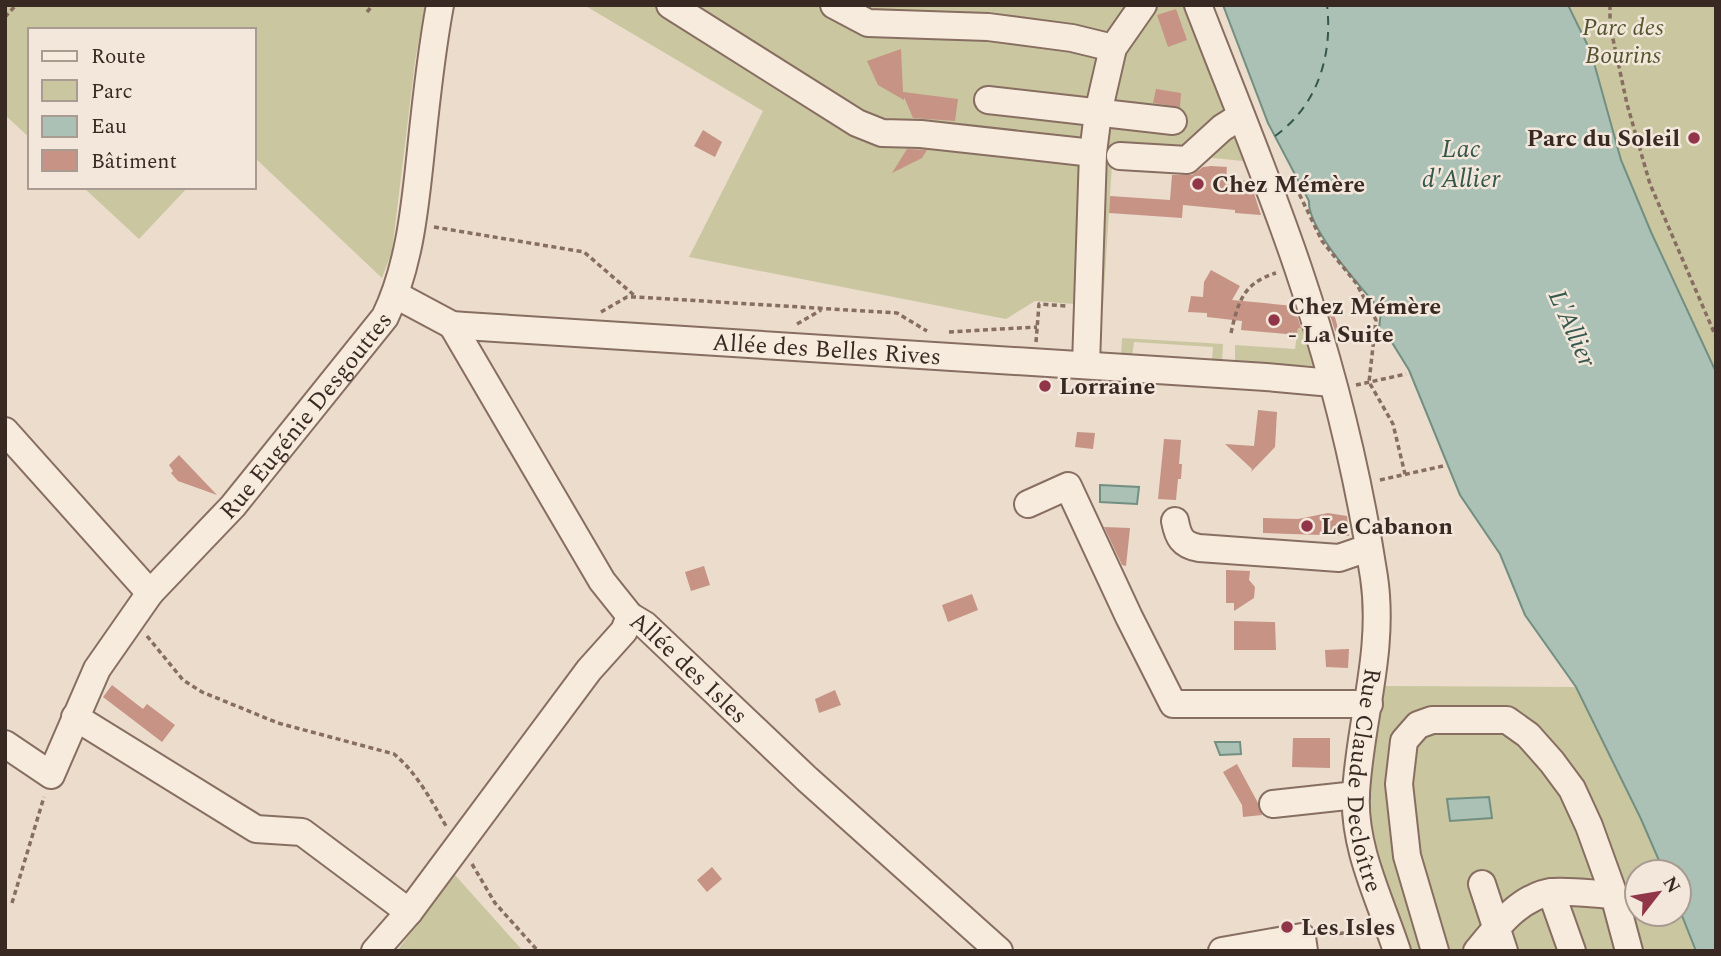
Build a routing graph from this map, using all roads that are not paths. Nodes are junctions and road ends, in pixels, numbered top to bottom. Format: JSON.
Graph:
{"nodes":[{"id":1,"x":440,"y":5,"type":"edge"},
{"id":2,"x":670,"y":5,"type":"edge"},
{"id":3,"x":834,"y":5,"type":"edge"},
{"id":4,"x":1143,"y":5,"type":"edge"},
{"id":5,"x":1198,"y":5,"type":"edge"},
{"id":6,"x":1113,"y":48,"type":"junction"},
{"id":7,"x":988,"y":100,"type":"dead end"},
{"id":8,"x":1098,"y":113,"type":"junction"},
{"id":9,"x":1241,"y":116,"type":"junction"},
{"id":10,"x":1173,"y":121,"type":"dead end"},
{"id":11,"x":1093,"y":153,"type":"junction"},
{"id":12,"x":1120,"y":156,"type":"dead end"},
{"id":13,"x":396,"y":295,"type":"junction"},
{"id":14,"x":452,"y":324,"type":"junction"},
{"id":15,"x":1086,"y":365,"type":"junction"},
{"id":16,"x":1342,"y":385,"type":"junction"},
{"id":17,"x":5,"y":431,"type":"edge"},
{"id":18,"x":1028,"y":504,"type":"dead end"},
{"id":19,"x":1175,"y":521,"type":"dead end"},
{"id":20,"x":1368,"y":548,"type":"junction"},
{"id":21,"x":150,"y":593,"type":"junction"},
{"id":22,"x":630,"y":616,"type":"junction"},
{"id":23,"x":1369,"y":704,"type":"junction"},
{"id":24,"x":75,"y":717,"type":"junction"},
{"id":25,"x":5,"y":744,"type":"edge"},
{"id":26,"x":1356,"y":795,"type":"junction"},
{"id":27,"x":1273,"y":804,"type":"dead end"},
{"id":28,"x":1482,"y":884,"type":"dead end"},
{"id":29,"x":1551,"y":892,"type":"junction"},
{"id":30,"x":1614,"y":895,"type":"junction"},
{"id":31,"x":409,"y":912,"type":"junction"},
{"id":32,"x":1500,"y":939,"type":"edge"},
{"id":33,"x":1393,"y":940,"type":"edge"},
{"id":34,"x":1303,"y":944,"type":"edge"},
{"id":35,"x":376,"y":951,"type":"edge"},
{"id":36,"x":999,"y":951,"type":"edge"},
{"id":37,"x":1222,"y":951,"type":"edge"},
{"id":38,"x":1435,"y":951,"type":"edge"},
{"id":39,"x":1477,"y":951,"type":"edge"},
{"id":40,"x":1572,"y":951,"type":"edge"},
{"id":41,"x":1629,"y":951,"type":"edge"}],
"edges":[{"from":1,"to":13,"type":"street","name":"Rue Eugénie Desgouttes"},
{"from":2,"to":11,"type":"street"},
{"from":3,"to":6,"type":"street"},
{"from":4,"to":6,"type":"street"},
{"from":5,"to":9,"type":"street","name":"Rue Claude Decloître"},
{"from":6,"to":8,"type":"street"},
{"from":7,"to":8,"type":"street"},
{"from":8,"to":10,"type":"street"},
{"from":8,"to":11,"type":"street"},
{"from":9,"to":12,"type":"street"},
{"from":9,"to":16,"type":"street","name":"Rue Claude Decloître"},
{"from":11,"to":15,"type":"street"},
{"from":13,"to":14,"type":"street","name":"Allée des Belles Rives"},
{"from":13,"to":21,"type":"street","name":"Rue Eugénie Desgouttes"},
{"from":14,"to":15,"type":"street","name":"Allée des Belles Rives"},
{"from":14,"to":22,"type":"street","name":"Allée des Isles"},
{"from":15,"to":16,"type":"street","name":"Allée des Belles Rives"},
{"from":16,"to":20,"type":"street","name":"Rue Claude Decloître"},
{"from":17,"to":21,"type":"street"},
{"from":18,"to":23,"type":"street"},
{"from":19,"to":20,"type":"street"},
{"from":20,"to":23,"type":"street","name":"Rue Claude Decloître"},
{"from":21,"to":24,"type":"street","name":"Rue Eugénie Desgouttes"},
{"from":22,"to":31,"type":"street"},
{"from":22,"to":36,"type":"street","name":"Allée des Isles"},
{"from":23,"to":26,"type":"street","name":"Rue Claude Decloître"},
{"from":24,"to":25,"type":"street","name":"Rue Eugénie Desgouttes"},
{"from":24,"to":31,"type":"street"},
{"from":26,"to":27,"type":"street"},
{"from":26,"to":33,"type":"street","name":"Rue Claude Decloître"},
{"from":28,"to":32,"type":"street"},
{"from":29,"to":30,"type":"street"},
{"from":29,"to":32,"type":"street"},
{"from":29,"to":40,"type":"street"},
{"from":30,"to":38,"type":"street"},
{"from":30,"to":41,"type":"street"},
{"from":31,"to":35,"type":"street"},
{"from":32,"to":39,"type":"street"},
{"from":34,"to":37,"type":"street"}]}
